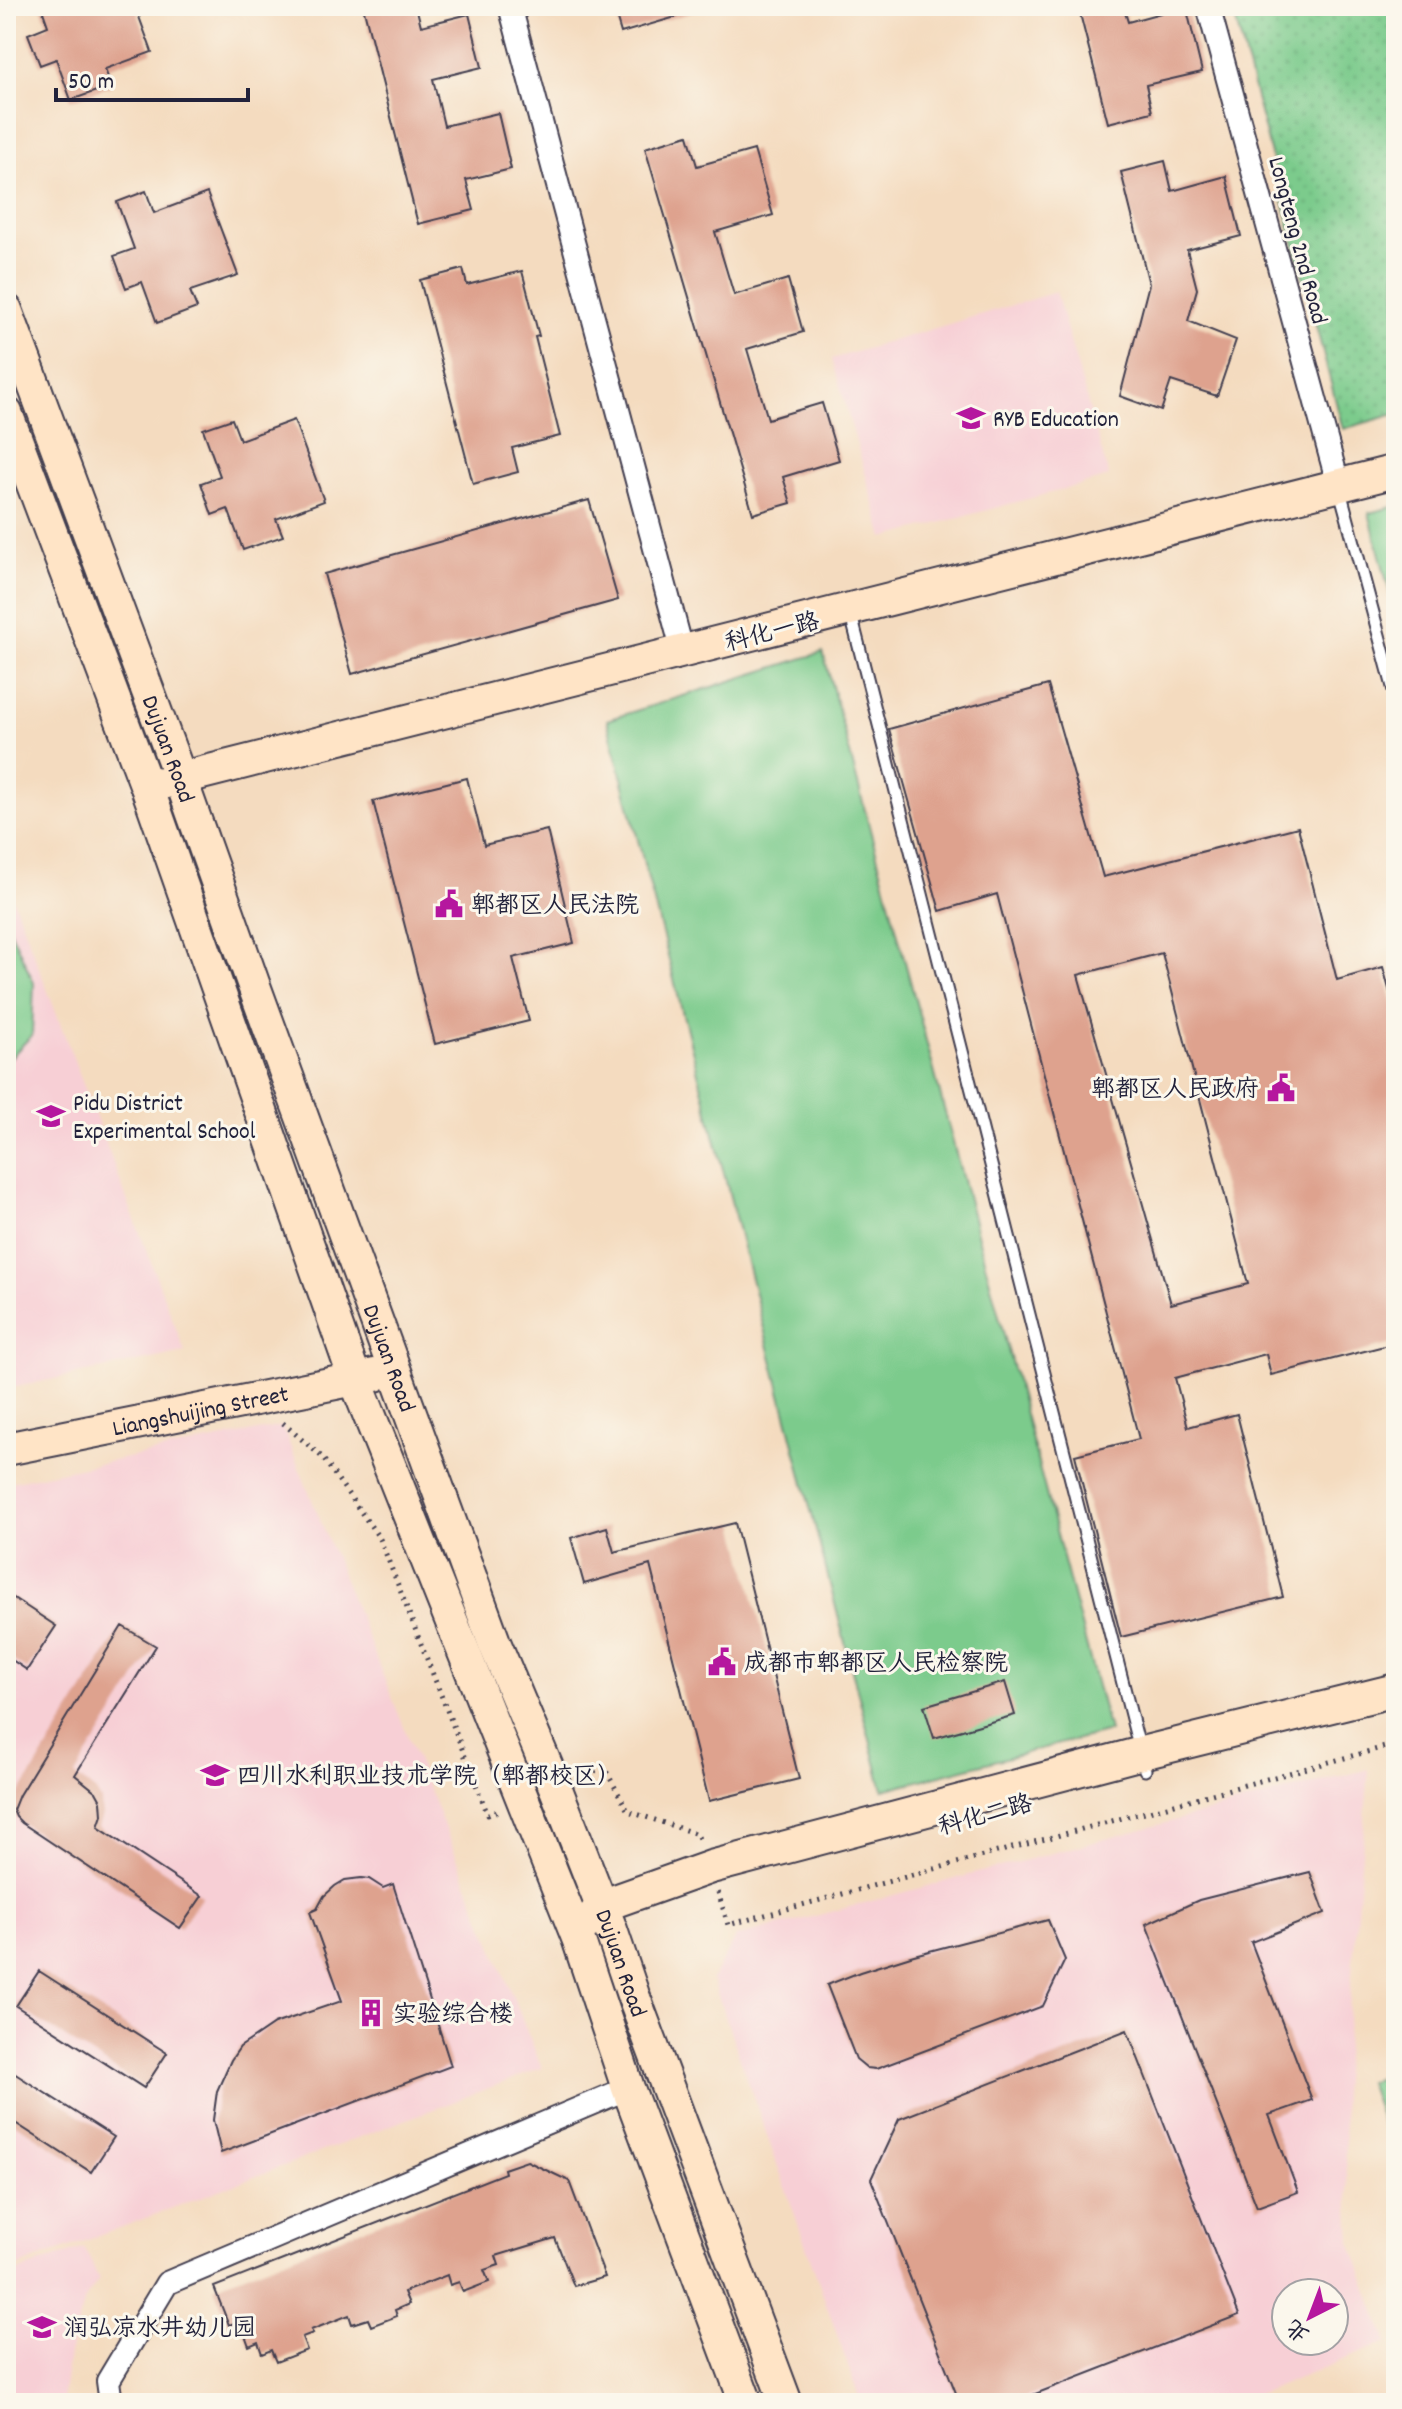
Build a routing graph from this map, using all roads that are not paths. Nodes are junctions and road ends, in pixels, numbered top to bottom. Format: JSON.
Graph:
{"nodes":[{"id":1,"x":510,"y":6,"type":"edge"},
{"id":2,"x":1208,"y":6,"type":"edge"},
{"id":3,"x":6,"y":310,"type":"edge"},
{"id":4,"x":6,"y":413,"type":"edge"},
{"id":5,"x":1396,"y":471,"type":"edge"},
{"id":6,"x":1339,"y":487,"type":"junction"},
{"id":7,"x":850,"y":611,"type":"junction"},
{"id":8,"x":683,"y":653,"type":"junction"},
{"id":9,"x":1396,"y":698,"type":"edge"},
{"id":10,"x":181,"y":780,"type":"junction"},
{"id":11,"x":147,"y":787,"type":"junction"},
{"id":12,"x":394,"y":1371,"type":"junction"},
{"id":13,"x":355,"y":1379,"type":"junction"},
{"id":14,"x":6,"y":1449,"type":"edge"},
{"id":15,"x":1396,"y":1690,"type":"edge"},
{"id":16,"x":1396,"y":1707,"type":"edge"},
{"id":17,"x":1143,"y":1762,"type":"junction"},
{"id":18,"x":606,"y":1916,"type":"junction"},
{"id":19,"x":578,"y":1938,"type":"junction"},
{"id":20,"x":628,"y":2088,"type":"junction"},
{"id":21,"x":111,"y":2403,"type":"edge"},
{"id":22,"x":746,"y":2403,"type":"edge"},
{"id":23,"x":786,"y":2403,"type":"edge"}],
"edges":[{"from":1,"to":8,"type":"street"},
{"from":2,"to":6,"type":"street","name":"Longteng 2nd Road"},
{"from":3,"to":10,"type":"main road","name":"Dujuan Road"},
{"from":4,"to":11,"type":"main road","name":"Dujuan Road"},
{"from":5,"to":6,"type":"main road","name":"科化一路"},
{"from":6,"to":7,"type":"main road","name":"科化一路"},
{"from":6,"to":9,"type":"lane"},
{"from":7,"to":8,"type":"main road","name":"科化一路"},
{"from":7,"to":17,"type":"lane"},
{"from":8,"to":10,"type":"main road","name":"科化一路"},
{"from":10,"to":11,"type":"main road","name":"科化一路"},
{"from":10,"to":12,"type":"main road","name":"Dujuan Road"},
{"from":11,"to":13,"type":"main road","name":"Dujuan Road"},
{"from":12,"to":13,"type":"main road","name":"Liangshuijing Street"},
{"from":12,"to":18,"type":"main road","name":"Dujuan Road"},
{"from":13,"to":14,"type":"main road","name":"Liangshuijing Street"},
{"from":13,"to":19,"type":"main road","name":"Dujuan Road"},
{"from":15,"to":17,"type":"main road"},
{"from":16,"to":17,"type":"main road","name":"科化二路"},
{"from":17,"to":18,"type":"main road","name":"科化二路"},
{"from":18,"to":19,"type":"main road","name":"科化二路"},
{"from":18,"to":23,"type":"main road","name":"Dujuan Road"},
{"from":19,"to":20,"type":"main road","name":"Dujuan Road"},
{"from":20,"to":21,"type":"street"},
{"from":20,"to":22,"type":"main road","name":"Dujuan Road"}]}
